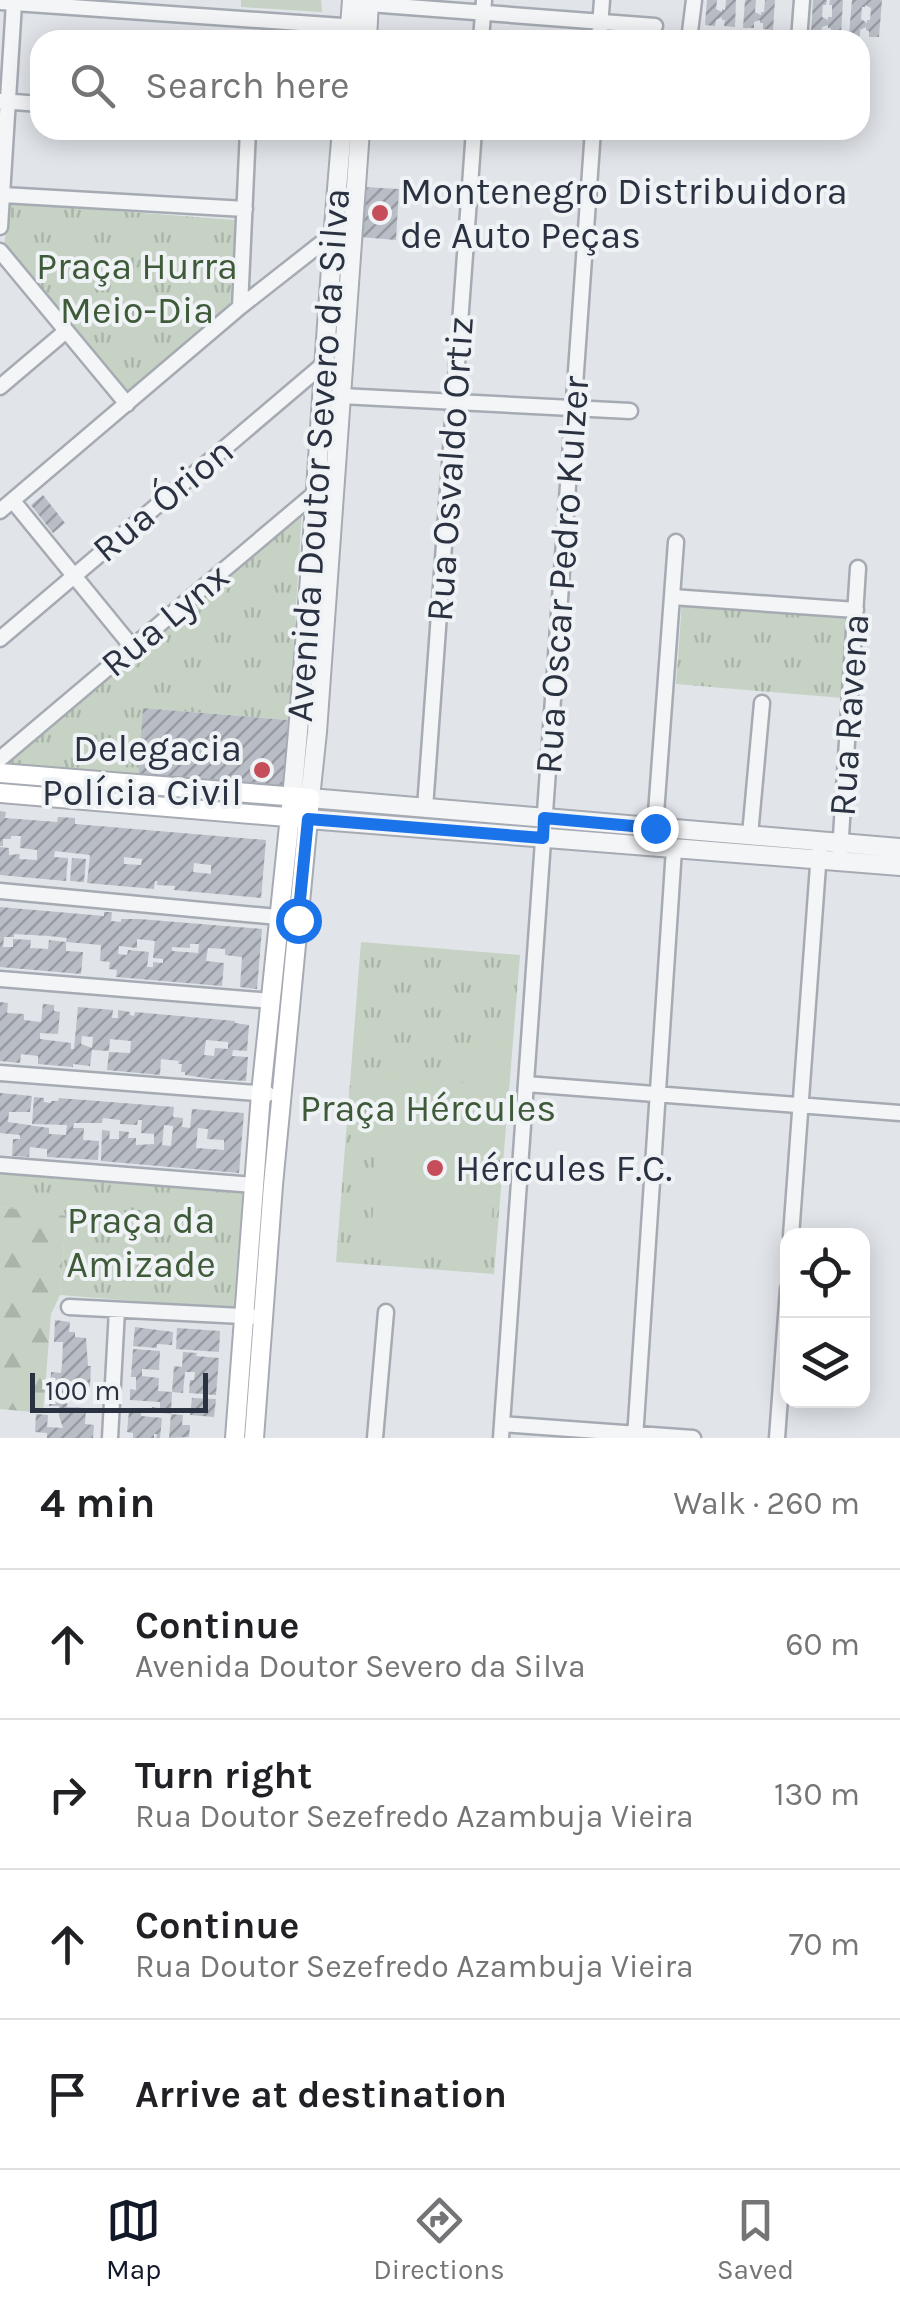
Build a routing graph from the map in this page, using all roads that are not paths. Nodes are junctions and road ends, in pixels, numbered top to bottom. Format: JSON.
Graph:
{"nodes":[{"id":1,"x":237,"y":0,"type":"edge"},
{"id":2,"x":602,"y":0,"type":"edge"},
{"id":3,"x":694,"y":0,"type":"edge"},
{"id":4,"x":802,"y":0,"type":"edge"},
{"id":5,"x":363,"y":1,"type":"edge"},
{"id":6,"x":7,"y":2,"type":"edge"},
{"id":7,"x":54,"y":3,"type":"edge"},
{"id":8,"x":144,"y":6,"type":"edge"},
{"id":9,"x":483,"y":6,"type":"edge"},
{"id":10,"x":236,"y":18,"type":"junction"},
{"id":11,"x":601,"y":22,"type":"junction"},
{"id":12,"x":655,"y":26,"type":"dead end"},
{"id":13,"x":328,"y":30,"type":"edge"},
{"id":14,"x":359,"y":30,"type":"edge"},
{"id":15,"x":601,"y":30,"type":"edge"},
{"id":16,"x":690,"y":30,"type":"edge"},
{"id":17,"x":799,"y":30,"type":"edge"},
{"id":18,"x":3,"y":101,"type":"edge"},
{"id":19,"x":30,"y":103,"type":"edge"},
{"id":20,"x":247,"y":140,"type":"edge"},
{"id":21,"x":341,"y":140,"type":"edge"},
{"id":22,"x":359,"y":140,"type":"edge"},
{"id":23,"x":473,"y":140,"type":"edge"},
{"id":24,"x":592,"y":140,"type":"edge"},
{"id":25,"x":2,"y":194,"type":"junction"},
{"id":26,"x":244,"y":209,"type":"junction"},
{"id":27,"x":0,"y":228,"type":"edge"},
{"id":28,"x":332,"y":234,"type":"junction"},
{"id":29,"x":353,"y":234,"type":"junction"},
{"id":30,"x":0,"y":251,"type":"edge"},
{"id":31,"x":240,"y":307,"type":"junction"},
{"id":32,"x":66,"y":331,"type":"junction"},
{"id":33,"x":326,"y":362,"type":"junction"},
{"id":34,"x":0,"y":386,"type":"edge"},
{"id":35,"x":341,"y":396,"type":"junction"},
{"id":36,"x":455,"y":402,"type":"junction"},
{"id":37,"x":127,"y":404,"type":"junction"},
{"id":38,"x":574,"y":408,"type":"junction"},
{"id":39,"x":630,"y":411,"type":"dead end"},
{"id":40,"x":324,"y":494,"type":"junction"},
{"id":41,"x":12,"y":501,"type":"junction"},
{"id":42,"x":0,"y":512,"type":"edge"},
{"id":43,"x":676,"y":542,"type":"dead end"},
{"id":44,"x":858,"y":568,"type":"dead end"},
{"id":45,"x":74,"y":576,"type":"junction"},
{"id":46,"x":672,"y":597,"type":"junction"},
{"id":47,"x":856,"y":610,"type":"junction"},
{"id":48,"x":0,"y":639,"type":"edge"},
{"id":49,"x":133,"y":648,"type":"junction"},
{"id":50,"x":762,"y":703,"type":"dead end"},
{"id":51,"x":0,"y":759,"type":"edge"},
{"id":52,"x":0,"y":772,"type":"edge"},
{"id":53,"x":168,"y":787,"type":"junction"},
{"id":54,"x":0,"y":793,"type":"edge"},
{"id":55,"x":301,"y":798,"type":"junction"},
{"id":56,"x":166,"y":807,"type":"junction"},
{"id":57,"x":425,"y":808,"type":"junction"},
{"id":58,"x":299,"y":818,"type":"junction"},
{"id":59,"x":544,"y":818,"type":"junction"},
{"id":60,"x":655,"y":828,"type":"junction"},
{"id":61,"x":750,"y":835,"type":"junction"},
{"id":62,"x":543,"y":838,"type":"junction"},
{"id":63,"x":900,"y":848,"type":"edge"},
{"id":64,"x":674,"y":849,"type":"junction"},
{"id":65,"x":819,"y":850,"type":"junction"},
{"id":66,"x":840,"y":852,"type":"junction"},
{"id":67,"x":900,"y":866,"type":"edge"},
{"id":68,"x":0,"y":891,"type":"edge"},
{"id":69,"x":278,"y":918,"type":"junction"},
{"id":70,"x":0,"y":979,"type":"edge"},
{"id":71,"x":272,"y":1001,"type":"junction"},
{"id":72,"x":0,"y":1073,"type":"edge"},
{"id":73,"x":526,"y":1084,"type":"junction"},
{"id":74,"x":261,"y":1093,"type":"junction"},
{"id":75,"x":658,"y":1094,"type":"junction"},
{"id":76,"x":281,"y":1095,"type":"junction"},
{"id":77,"x":801,"y":1106,"type":"junction"},
{"id":78,"x":900,"y":1114,"type":"edge"},
{"id":79,"x":0,"y":1165,"type":"edge"},
{"id":80,"x":254,"y":1185,"type":"junction"},
{"id":81,"x":792,"y":1228,"type":"edge"},
{"id":82,"x":69,"y":1307,"type":"dead end"},
{"id":83,"x":117,"y":1310,"type":"junction"},
{"id":84,"x":386,"y":1312,"type":"dead end"},
{"id":85,"x":244,"y":1316,"type":"junction"},
{"id":86,"x":263,"y":1317,"type":"junction"},
{"id":87,"x":786,"y":1318,"type":"edge"},
{"id":88,"x":501,"y":1431,"type":"edge"},
{"id":89,"x":635,"y":1436,"type":"edge"},
{"id":90,"x":110,"y":1438,"type":"edge"},
{"id":91,"x":235,"y":1438,"type":"edge"},
{"id":92,"x":254,"y":1438,"type":"edge"},
{"id":93,"x":376,"y":1438,"type":"edge"},
{"id":94,"x":693,"y":1438,"type":"edge"},
{"id":95,"x":777,"y":1438,"type":"edge"}],
"edges":[{"from":1,"to":10,"type":"street"},
{"from":2,"to":11,"type":"street"},
{"from":3,"to":16,"type":"street"},
{"from":4,"to":17,"type":"street"},
{"from":5,"to":9,"type":"street"},
{"from":5,"to":14,"type":"street"},
{"from":6,"to":7,"type":"street"},
{"from":6,"to":18,"type":"street"},
{"from":7,"to":8,"type":"street"},
{"from":8,"to":10,"type":"street"},
{"from":9,"to":11,"type":"street"},
{"from":10,"to":13,"type":"street"},
{"from":11,"to":12,"type":"street"},
{"from":11,"to":15,"type":"street"},
{"from":18,"to":19,"type":"street"},
{"from":18,"to":25,"type":"street"},
{"from":20,"to":26,"type":"street"},
{"from":21,"to":28,"type":"street","name":"Avenida Doutor Severo da Silva"},
{"from":22,"to":29,"type":"street","name":"Avenida Doutor Severo da Silva"},
{"from":23,"to":36,"type":"street","name":"Rua Osvaldo Ortiz"},
{"from":24,"to":38,"type":"street","name":"Rua Oscar Pedro Kulzer"},
{"from":25,"to":26,"type":"street"},
{"from":25,"to":27,"type":"street"},
{"from":26,"to":31,"type":"street"},
{"from":28,"to":29,"type":"street"},
{"from":28,"to":31,"type":"street"},
{"from":28,"to":33,"type":"street","name":"Avenida Doutor Severo da Silva"},
{"from":29,"to":35,"type":"street","name":"Avenida Doutor Severo da Silva"},
{"from":30,"to":32,"type":"street"},
{"from":31,"to":37,"type":"street"},
{"from":32,"to":34,"type":"street"},
{"from":32,"to":37,"type":"street"},
{"from":33,"to":40,"type":"street","name":"Avenida Doutor Severo da Silva"},
{"from":33,"to":45,"type":"street","name":"Rua Órion"},
{"from":35,"to":36,"type":"street"},
{"from":35,"to":40,"type":"street","name":"Avenida Doutor Severo da Silva"},
{"from":36,"to":38,"type":"street"},
{"from":36,"to":57,"type":"street","name":"Rua Osvaldo Ortiz"},
{"from":37,"to":41,"type":"street"},
{"from":38,"to":39,"type":"street"},
{"from":38,"to":59,"type":"street","name":"Rua Oscar Pedro Kulzer"},
{"from":40,"to":49,"type":"street","name":"Rua Lynx"},
{"from":40,"to":55,"type":"street","name":"Avenida Doutor Severo da Silva"},
{"from":41,"to":42,"type":"street"},
{"from":41,"to":45,"type":"street"},
{"from":43,"to":46,"type":"street"},
{"from":44,"to":47,"type":"street","name":"Rua Ravena"},
{"from":45,"to":48,"type":"street","name":"Rua Órion"},
{"from":45,"to":49,"type":"street"},
{"from":46,"to":47,"type":"street"},
{"from":46,"to":60,"type":"street"},
{"from":47,"to":66,"type":"street","name":"Rua Ravena"},
{"from":49,"to":51,"type":"street","name":"Rua Lynx"},
{"from":50,"to":61,"type":"street"},
{"from":52,"to":53,"type":"main road"},
{"from":53,"to":55,"type":"main road"},
{"from":53,"to":56,"type":"main road"},
{"from":54,"to":56,"type":"main road"},
{"from":55,"to":57,"type":"street"},
{"from":55,"to":58,"type":"main road","name":"Avenida Doutor Severo da Silva"},
{"from":56,"to":58,"type":"main road"},
{"from":57,"to":59,"type":"street"},
{"from":58,"to":62,"type":"street"},
{"from":58,"to":69,"type":"main road","name":"Avenida Doutor Severo da Silva"},
{"from":58,"to":76,"type":"main road","name":"Avenida Doutor Severo da Silva"},
{"from":59,"to":60,"type":"street"},
{"from":59,"to":62,"type":"street","name":"Rua Oscar Pedro Kulzer"},
{"from":60,"to":61,"type":"street"},
{"from":61,"to":65,"type":"street"},
{"from":62,"to":64,"type":"street"},
{"from":62,"to":73,"type":"street","name":"Rua Oscar Pedro Kulzer"},
{"from":63,"to":66,"type":"street"},
{"from":64,"to":65,"type":"street"},
{"from":64,"to":75,"type":"street"},
{"from":65,"to":66,"type":"street"},
{"from":65,"to":77,"type":"street"},
{"from":66,"to":67,"type":"street"},
{"from":68,"to":69,"type":"street"},
{"from":69,"to":71,"type":"main road","name":"Avenida Doutor Severo da Silva"},
{"from":70,"to":71,"type":"street"},
{"from":71,"to":74,"type":"main road","name":"Avenida Doutor Severo da Silva"},
{"from":72,"to":74,"type":"street"},
{"from":73,"to":75,"type":"street"},
{"from":73,"to":88,"type":"street","name":"Rua Oscar Pedro Kulzer"},
{"from":74,"to":76,"type":"street"},
{"from":74,"to":80,"type":"main road","name":"Avenida Doutor Severo da Silva"},
{"from":75,"to":77,"type":"street"},
{"from":75,"to":89,"type":"street"},
{"from":76,"to":86,"type":"main road","name":"Avenida Doutor Severo da Silva"},
{"from":77,"to":78,"type":"street"},
{"from":77,"to":81,"type":"street"},
{"from":79,"to":80,"type":"street"},
{"from":80,"to":85,"type":"main road","name":"Avenida Doutor Severo da Silva"},
{"from":82,"to":83,"type":"street"},
{"from":83,"to":85,"type":"street"},
{"from":83,"to":90,"type":"street"},
{"from":84,"to":93,"type":"street"},
{"from":85,"to":86,"type":"street"},
{"from":85,"to":91,"type":"main road","name":"Avenida Doutor Severo da Silva"},
{"from":86,"to":92,"type":"main road","name":"Avenida Doutor Severo da Silva"},
{"from":87,"to":95,"type":"street"},
{"from":88,"to":89,"type":"street"},
{"from":89,"to":94,"type":"street"}]}
